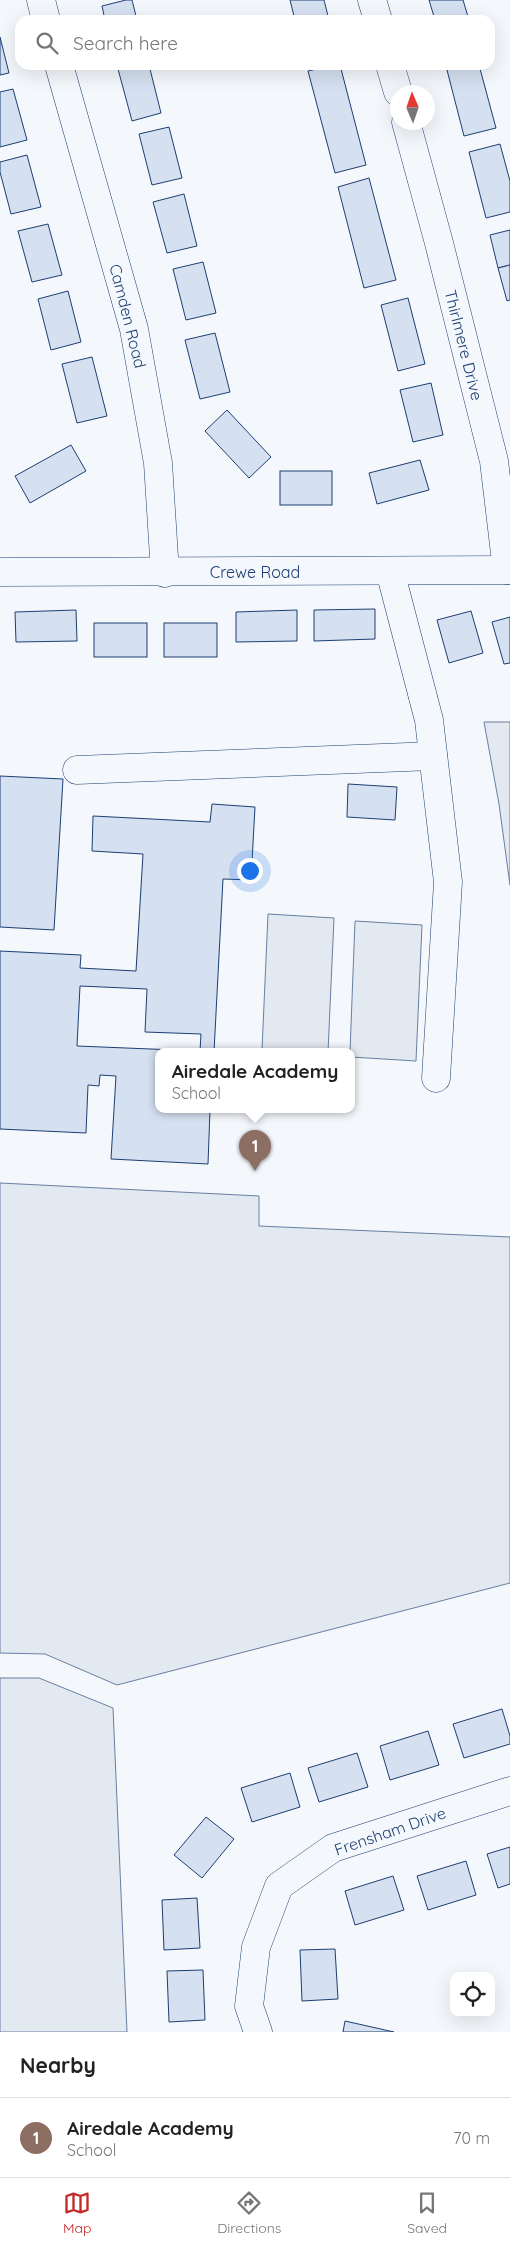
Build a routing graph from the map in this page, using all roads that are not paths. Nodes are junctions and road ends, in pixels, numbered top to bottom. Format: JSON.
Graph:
{"nodes":[{"id":1,"x":41,"y":0,"type":"edge"},
{"id":2,"x":372,"y":0,"type":"edge"},
{"id":3,"x":45,"y":15,"type":"edge"},
{"id":4,"x":376,"y":15,"type":"edge"},
{"id":5,"x":60,"y":70,"type":"edge"},
{"id":6,"x":391,"y":70,"type":"edge"},
{"id":7,"x":396,"y":85,"type":"edge"},
{"id":8,"x":408,"y":130,"type":"edge"},
{"id":9,"x":508,"y":570,"type":"edge"},
{"id":10,"x":390,"y":571,"type":"junction"},
{"id":11,"x":0,"y":572,"type":"edge"},
{"id":12,"x":165,"y":573,"type":"junction"},
{"id":13,"x":433,"y":756,"type":"junction"},
{"id":14,"x":77,"y":770,"type":"dead end"},
{"id":15,"x":436,"y":1078,"type":"dead end"},
{"id":16,"x":510,"y":1791,"type":"edge"},
{"id":17,"x":258,"y":2032,"type":"edge"}],
"edges":[{"from":1,"to":3,"type":"street"},
{"from":2,"to":4,"type":"street"},
{"from":5,"to":12,"type":"street","name":"Camden Road"},
{"from":6,"to":7,"type":"street"},
{"from":8,"to":9,"type":"street","name":"Thirlmere Drive"},
{"from":9,"to":10,"type":"street","name":"Crewe Road"},
{"from":10,"to":12,"type":"street","name":"Crewe Road"},
{"from":10,"to":13,"type":"street"},
{"from":11,"to":12,"type":"street","name":"Crewe Road"},
{"from":13,"to":14,"type":"street"},
{"from":13,"to":15,"type":"street"},
{"from":16,"to":17,"type":"street","name":"Frensham Drive"}]}
